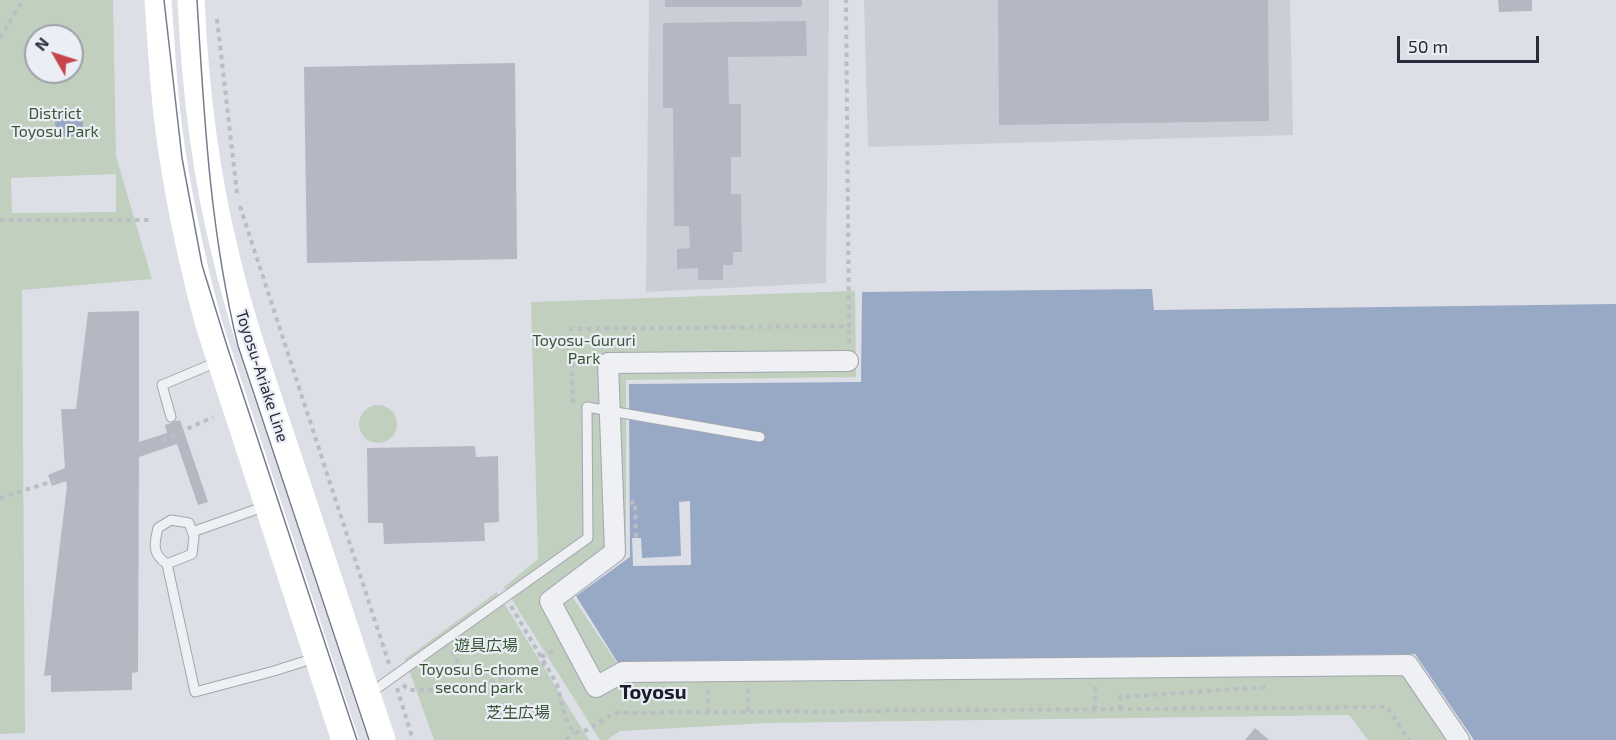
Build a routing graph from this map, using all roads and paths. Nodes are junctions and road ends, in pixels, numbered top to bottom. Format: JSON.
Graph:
{"nodes":[{"id":1,"x":13,"y":0,"type":"edge"},
{"id":2,"x":158,"y":0,"type":"edge"},
{"id":3,"x":191,"y":0,"type":"edge"},
{"id":4,"x":846,"y":0,"type":"edge"},
{"id":5,"x":22,"y":2,"type":"edge"},
{"id":6,"x":216,"y":12,"type":"dead end"},
{"id":7,"x":0,"y":24,"type":"edge"},
{"id":8,"x":8,"y":24,"type":"junction"},
{"id":9,"x":0,"y":38,"type":"edge"},
{"id":10,"x":0,"y":220,"type":"edge"},
{"id":11,"x":149,"y":220,"type":"dead end"},
{"id":12,"x":219,"y":361,"type":"dead end"},
{"id":13,"x":848,"y":361,"type":"dead end"},
{"id":14,"x":573,"y":410,"type":"dead end"},
{"id":15,"x":610,"y":411,"type":"junction"},
{"id":16,"x":171,"y":417,"type":"dead end"},
{"id":17,"x":213,"y":417,"type":"dead end"},
{"id":18,"x":760,"y":437,"type":"dead end"},
{"id":19,"x":163,"y":440,"type":"dead end"},
{"id":20,"x":56,"y":480,"type":"dead end"},
{"id":21,"x":0,"y":498,"type":"edge"},
{"id":22,"x":635,"y":502,"type":"dead end"},
{"id":23,"x":268,"y":506,"type":"junction"},
{"id":24,"x":192,"y":532,"type":"junction"},
{"id":25,"x":636,"y":538,"type":"dead end"},
{"id":26,"x":167,"y":564,"type":"junction"},
{"id":27,"x":506,"y":598,"type":"junction"},
{"id":28,"x":446,"y":640,"type":"junction"},
{"id":29,"x":318,"y":657,"type":"junction"},
{"id":30,"x":545,"y":664,"type":"junction"},
{"id":31,"x":393,"y":678,"type":"junction"},
{"id":32,"x":1095,"y":685,"type":"dead end"},
{"id":33,"x":1273,"y":687,"type":"dead end"},
{"id":34,"x":472,"y":688,"type":"junction"},
{"id":35,"x":708,"y":688,"type":"dead end"},
{"id":36,"x":368,"y":696,"type":"junction"},
{"id":37,"x":748,"y":705,"type":"dead end"},
{"id":38,"x":1095,"y":709,"type":"junction"},
{"id":39,"x":1120,"y":709,"type":"junction"},
{"id":40,"x":708,"y":712,"type":"junction"},
{"id":41,"x":748,"y":712,"type":"junction"},
{"id":42,"x":574,"y":734,"type":"junction"},
{"id":43,"x":345,"y":740,"type":"edge"},
{"id":44,"x":382,"y":740,"type":"edge"},
{"id":45,"x":413,"y":740,"type":"edge"},
{"id":46,"x":566,"y":740,"type":"edge"},
{"id":47,"x":1409,"y":740,"type":"edge"},
{"id":48,"x":1459,"y":740,"type":"edge"}],
"edges":[{"from":1,"to":5,"type":"path"},
{"from":2,"to":23,"type":"main road"},
{"from":3,"to":36,"type":"main road","name":"Toyosu-Ariake Line"},
{"from":4,"to":14,"type":"path"},
{"from":5,"to":8,"type":"path"},
{"from":6,"to":31,"type":"path"},
{"from":7,"to":8,"type":"path"},
{"from":8,"to":9,"type":"path"},
{"from":10,"to":11,"type":"path"},
{"from":12,"to":16,"type":"lane"},
{"from":13,"to":15,"type":"street"},
{"from":15,"to":18,"type":"lane"},
{"from":15,"to":27,"type":"lane"},
{"from":15,"to":48,"type":"street"},
{"from":17,"to":19,"type":"path"},
{"from":20,"to":21,"type":"path"},
{"from":22,"to":25,"type":"path"},
{"from":23,"to":24,"type":"lane"},
{"from":23,"to":29,"type":"main road"},
{"from":24,"to":26,"type":"lane"},
{"from":24,"to":26,"type":"lane"},
{"from":26,"to":29,"type":"lane"},
{"from":27,"to":28,"type":"lane"},
{"from":27,"to":30,"type":"path"},
{"from":28,"to":31,"type":"lane"},
{"from":28,"to":34,"type":"path"},
{"from":29,"to":43,"type":"main road"},
{"from":30,"to":34,"type":"path"},
{"from":30,"to":42,"type":"path"},
{"from":31,"to":34,"type":"path"},
{"from":31,"to":36,"type":"lane"},
{"from":31,"to":45,"type":"path"},
{"from":32,"to":38,"type":"path"},
{"from":33,"to":39,"type":"path"},
{"from":35,"to":40,"type":"path"},
{"from":36,"to":44,"type":"main road","name":"Toyosu-Ariake Line"},
{"from":37,"to":41,"type":"path"},
{"from":38,"to":39,"type":"path"},
{"from":38,"to":41,"type":"path"},
{"from":39,"to":47,"type":"path"},
{"from":40,"to":41,"type":"path"},
{"from":40,"to":42,"type":"path"},
{"from":42,"to":46,"type":"path"}]}
